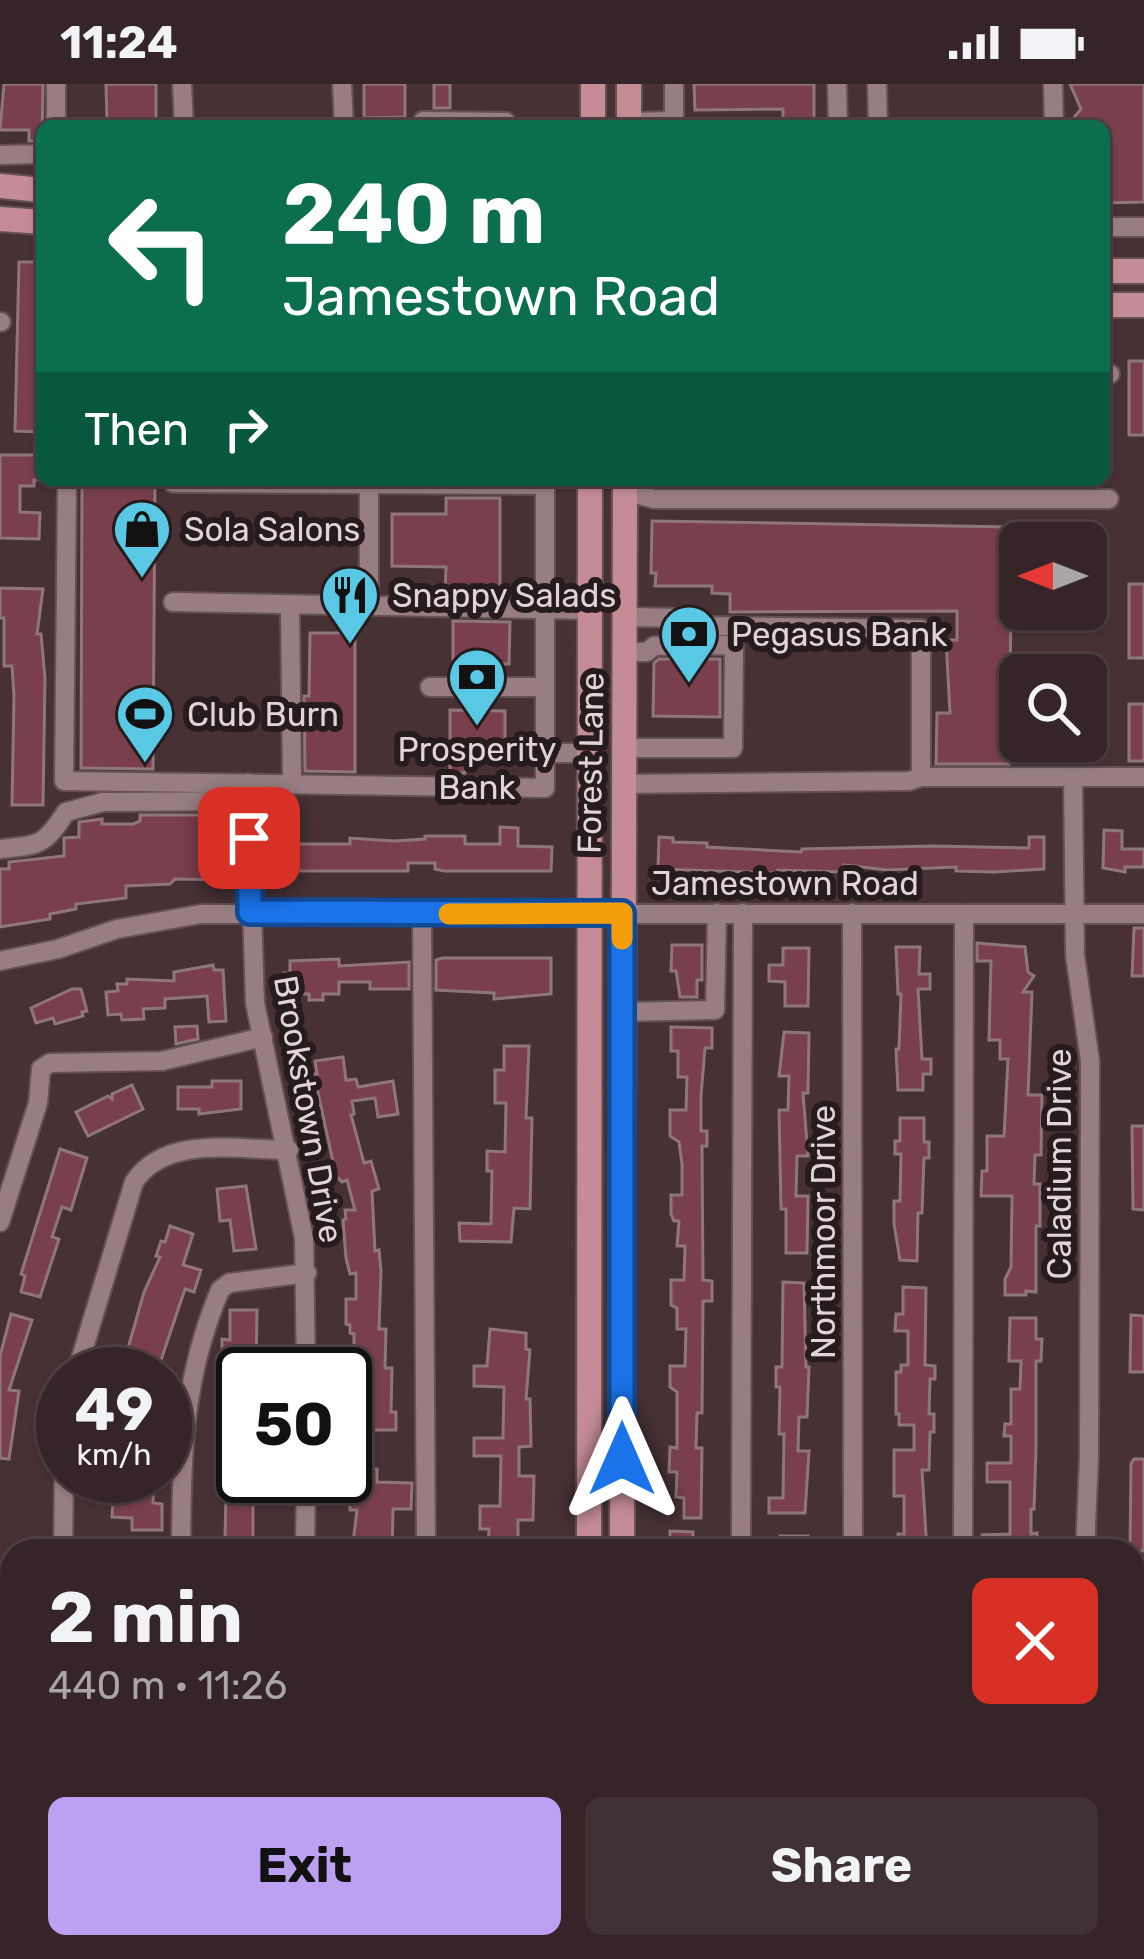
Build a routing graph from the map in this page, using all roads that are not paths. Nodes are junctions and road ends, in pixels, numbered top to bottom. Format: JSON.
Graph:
{"nodes":[{"id":1,"x":56,"y":84,"type":"edge"},
{"id":2,"x":182,"y":84,"type":"edge"},
{"id":3,"x":342,"y":84,"type":"edge"},
{"id":4,"x":593,"y":84,"type":"edge"},
{"id":5,"x":629,"y":84,"type":"edge"},
{"id":6,"x":674,"y":84,"type":"edge"},
{"id":7,"x":837,"y":84,"type":"edge"},
{"id":8,"x":877,"y":84,"type":"edge"},
{"id":9,"x":1053,"y":84,"type":"edge"},
{"id":10,"x":56,"y":120,"type":"edge"},
{"id":11,"x":184,"y":120,"type":"edge"},
{"id":12,"x":344,"y":120,"type":"edge"},
{"id":13,"x":593,"y":120,"type":"edge"},
{"id":14,"x":629,"y":120,"type":"edge"},
{"id":15,"x":674,"y":120,"type":"edge"},
{"id":16,"x":838,"y":120,"type":"edge"},
{"id":17,"x":878,"y":120,"type":"edge"},
{"id":18,"x":1054,"y":120,"type":"edge"},
{"id":19,"x":0,"y":154,"type":"edge"},
{"id":20,"x":36,"y":154,"type":"edge"},
{"id":21,"x":0,"y":187,"type":"edge"},
{"id":22,"x":36,"y":190,"type":"edge"},
{"id":23,"x":0,"y":219,"type":"edge"},
{"id":24,"x":36,"y":222,"type":"edge"},
{"id":25,"x":1144,"y":226,"type":"edge"},
{"id":26,"x":1110,"y":227,"type":"edge"},
{"id":27,"x":1110,"y":271,"type":"edge"},
{"id":28,"x":1144,"y":271,"type":"edge"},
{"id":29,"x":1144,"y":304,"type":"edge"},
{"id":30,"x":1110,"y":305,"type":"edge"},
{"id":31,"x":67,"y":486,"type":"edge"},
{"id":32,"x":369,"y":486,"type":"edge"},
{"id":33,"x":545,"y":486,"type":"edge"},
{"id":34,"x":590,"y":486,"type":"edge"},
{"id":35,"x":625,"y":486,"type":"edge"},
{"id":36,"x":656,"y":487,"type":"edge"},
{"id":37,"x":766,"y":490,"type":"edge"},
{"id":38,"x":810,"y":490,"type":"edge"},
{"id":39,"x":1109,"y":499,"type":"dead end"},
{"id":40,"x":173,"y":602,"type":"dead end"},
{"id":41,"x":290,"y":606,"type":"junction"},
{"id":42,"x":369,"y":608,"type":"junction"},
{"id":43,"x":546,"y":609,"type":"junction"},
{"id":44,"x":590,"y":610,"type":"junction"},
{"id":45,"x":624,"y":617,"type":"junction"},
{"id":46,"x":624,"y":652,"type":"junction"},
{"id":47,"x":430,"y":687,"type":"dead end"},
{"id":48,"x":545,"y":687,"type":"junction"},
{"id":49,"x":623,"y":750,"type":"junction"},
{"id":50,"x":545,"y":753,"type":"junction"},
{"id":51,"x":589,"y":753,"type":"junction"},
{"id":52,"x":922,"y":777,"type":"junction"},
{"id":53,"x":1073,"y":777,"type":"junction"},
{"id":54,"x":1144,"y":777,"type":"edge"},
{"id":55,"x":292,"y":784,"type":"junction"},
{"id":56,"x":623,"y":784,"type":"junction"},
{"id":57,"x":248,"y":792,"type":"junction"},
{"id":58,"x":0,"y":849,"type":"edge"},
{"id":59,"x":250,"y":912,"type":"junction"},
{"id":60,"x":588,"y":913,"type":"junction"},
{"id":61,"x":622,"y":913,"type":"junction"},
{"id":62,"x":717,"y":913,"type":"junction"},
{"id":63,"x":743,"y":913,"type":"junction"},
{"id":64,"x":852,"y":913,"type":"junction"},
{"id":65,"x":1074,"y":913,"type":"junction"},
{"id":66,"x":422,"y":914,"type":"junction"},
{"id":67,"x":964,"y":914,"type":"junction"},
{"id":68,"x":1144,"y":914,"type":"edge"},
{"id":69,"x":0,"y":961,"type":"edge"},
{"id":70,"x":622,"y":1012,"type":"junction"},
{"id":71,"x":263,"y":1037,"type":"junction"},
{"id":72,"x":289,"y":1150,"type":"junction"},
{"id":73,"x":0,"y":1222,"type":"edge"},
{"id":74,"x":587,"y":1228,"type":"junction"},
{"id":75,"x":622,"y":1228,"type":"junction"},
{"id":76,"x":307,"y":1273,"type":"junction"},
{"id":77,"x":84,"y":1347,"type":"edge"},
{"id":78,"x":306,"y":1347,"type":"edge"},
{"id":79,"x":64,"y":1503,"type":"edge"},
{"id":80,"x":305,"y":1503,"type":"edge"},
{"id":81,"x":64,"y":1539,"type":"edge"},
{"id":82,"x":181,"y":1539,"type":"edge"},
{"id":83,"x":305,"y":1539,"type":"edge"},
{"id":84,"x":426,"y":1539,"type":"edge"},
{"id":85,"x":589,"y":1539,"type":"edge"},
{"id":86,"x":622,"y":1539,"type":"edge"},
{"id":87,"x":741,"y":1539,"type":"edge"},
{"id":88,"x":853,"y":1539,"type":"edge"},
{"id":89,"x":963,"y":1539,"type":"edge"},
{"id":90,"x":1086,"y":1539,"type":"edge"}],
"edges":[{"from":1,"to":10,"type":"street"},
{"from":2,"to":11,"type":"street"},
{"from":3,"to":12,"type":"street"},
{"from":4,"to":13,"type":"main road"},
{"from":5,"to":14,"type":"main road"},
{"from":6,"to":15,"type":"street"},
{"from":7,"to":16,"type":"street"},
{"from":8,"to":17,"type":"street"},
{"from":9,"to":18,"type":"street"},
{"from":19,"to":20,"type":"street"},
{"from":21,"to":22,"type":"main road"},
{"from":23,"to":24,"type":"main road"},
{"from":25,"to":26,"type":"street"},
{"from":27,"to":28,"type":"main road"},
{"from":29,"to":30,"type":"main road"},
{"from":31,"to":57,"type":"street"},
{"from":32,"to":42,"type":"street"},
{"from":33,"to":43,"type":"street"},
{"from":34,"to":44,"type":"main road","name":"Forest Lane"},
{"from":35,"to":45,"type":"main road","name":"Forest Lane"},
{"from":36,"to":37,"type":"street"},
{"from":37,"to":38,"type":"street"},
{"from":38,"to":39,"type":"street"},
{"from":40,"to":41,"type":"street"},
{"from":41,"to":42,"type":"street"},
{"from":41,"to":55,"type":"street"},
{"from":42,"to":43,"type":"street"},
{"from":43,"to":44,"type":"street"},
{"from":43,"to":48,"type":"street"},
{"from":44,"to":51,"type":"main road","name":"Forest Lane"},
{"from":45,"to":46,"type":"main road","name":"Forest Lane"},
{"from":45,"to":52,"type":"street"},
{"from":46,"to":49,"type":"main road","name":"Forest Lane"},
{"from":46,"to":49,"type":"street"},
{"from":47,"to":48,"type":"street"},
{"from":48,"to":50,"type":"street"},
{"from":49,"to":51,"type":"main road"},
{"from":49,"to":56,"type":"main road","name":"Forest Lane"},
{"from":50,"to":51,"type":"street"},
{"from":50,"to":55,"type":"street"},
{"from":51,"to":60,"type":"main road","name":"Forest Lane"},
{"from":52,"to":53,"type":"street"},
{"from":52,"to":56,"type":"street"},
{"from":53,"to":54,"type":"street"},
{"from":53,"to":65,"type":"street","name":"Caladium Drive"},
{"from":55,"to":57,"type":"street"},
{"from":56,"to":61,"type":"main road","name":"Forest Lane"},
{"from":57,"to":58,"type":"street"},
{"from":57,"to":59,"type":"street","name":"Brookstown Drive"},
{"from":59,"to":66,"type":"street","name":"Jamestown Road"},
{"from":59,"to":69,"type":"street","name":"Jamestown Road"},
{"from":59,"to":71,"type":"street","name":"Brookstown Drive"},
{"from":60,"to":61,"type":"street","name":"Jamestown Road"},
{"from":60,"to":66,"type":"street","name":"Jamestown Road"},
{"from":60,"to":74,"type":"main road","name":"Forest Lane"},
{"from":61,"to":62,"type":"street","name":"Jamestown Road"},
{"from":61,"to":70,"type":"main road","name":"Forest Lane"},
{"from":62,"to":63,"type":"street","name":"Jamestown Road"},
{"from":62,"to":70,"type":"street"},
{"from":63,"to":64,"type":"street","name":"Jamestown Road"},
{"from":63,"to":87,"type":"street"},
{"from":64,"to":67,"type":"street","name":"Jamestown Road"},
{"from":64,"to":88,"type":"street","name":"Northmoor Drive"},
{"from":65,"to":67,"type":"street","name":"Jamestown Road"},
{"from":65,"to":68,"type":"street","name":"Jamestown Road"},
{"from":65,"to":90,"type":"street","name":"Caladium Drive"},
{"from":66,"to":84,"type":"street"},
{"from":67,"to":89,"type":"street"},
{"from":70,"to":75,"type":"main road","name":"Forest Lane"},
{"from":71,"to":72,"type":"street","name":"Brookstown Drive"},
{"from":71,"to":73,"type":"street"},
{"from":72,"to":76,"type":"street","name":"Brookstown Drive"},
{"from":72,"to":77,"type":"street"},
{"from":74,"to":75,"type":"main road"},
{"from":74,"to":85,"type":"main road","name":"Forest Lane"},
{"from":75,"to":86,"type":"main road","name":"Forest Lane"},
{"from":76,"to":78,"type":"street","name":"Brookstown Drive"},
{"from":76,"to":82,"type":"street"},
{"from":79,"to":81,"type":"street"},
{"from":80,"to":83,"type":"street"}]}
